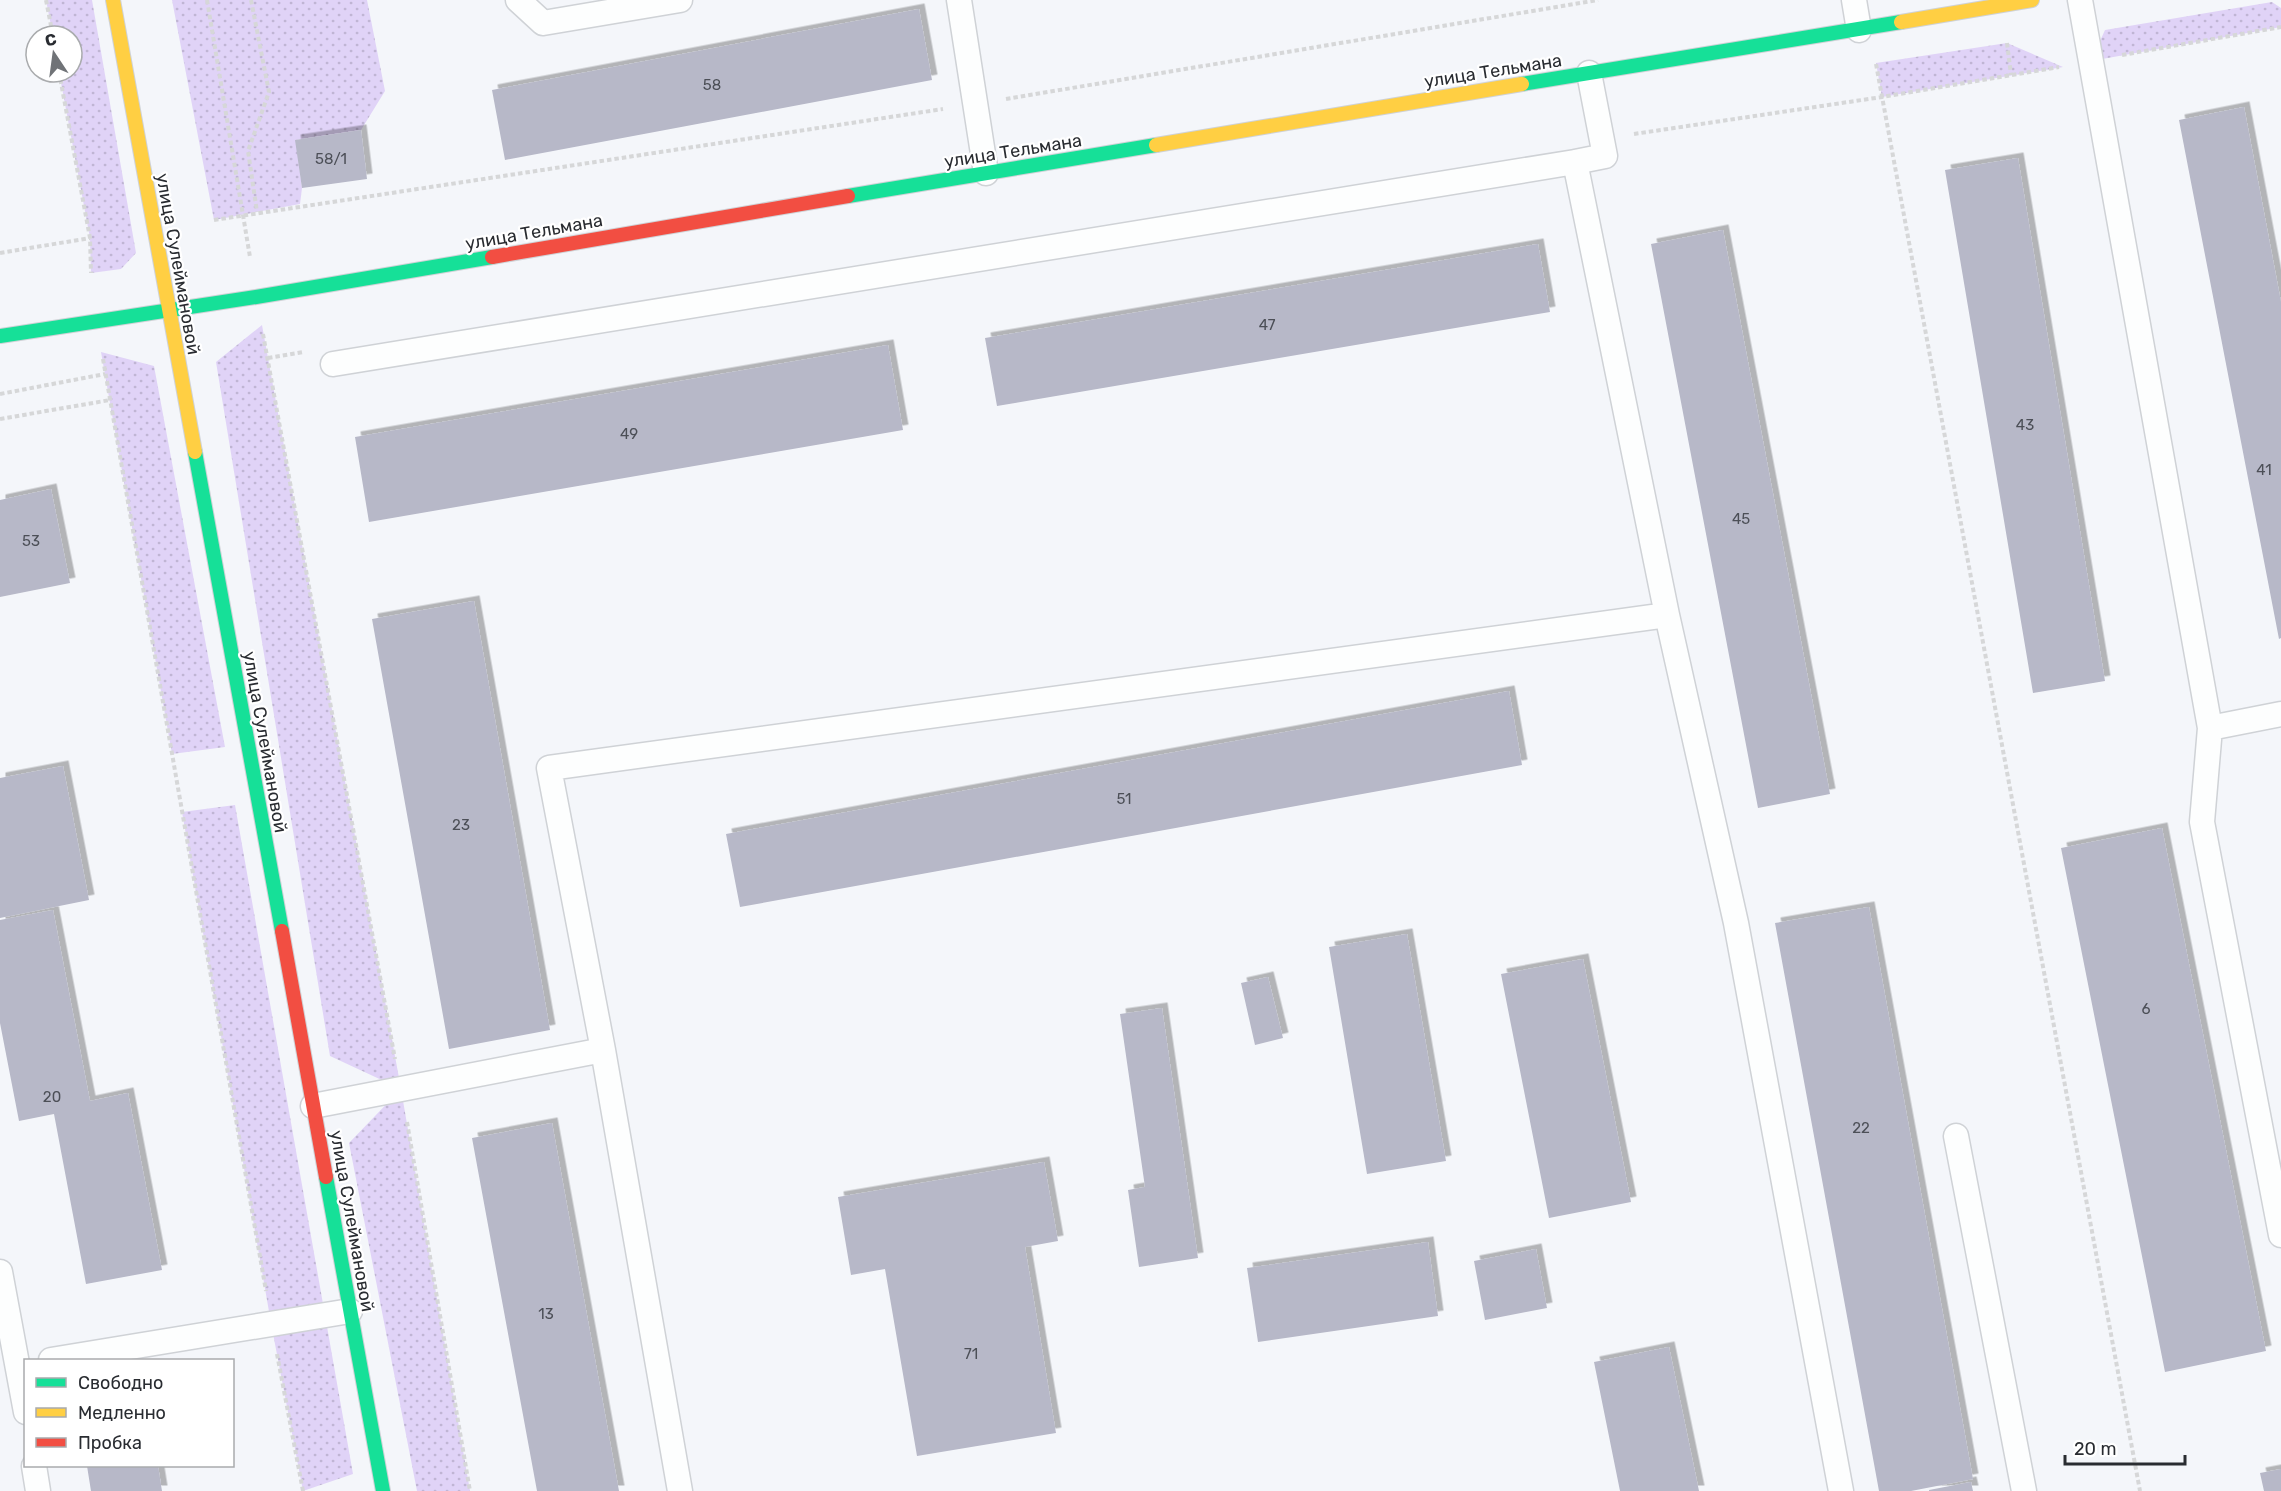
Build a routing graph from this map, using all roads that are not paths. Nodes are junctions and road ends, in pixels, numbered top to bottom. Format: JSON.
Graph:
{"nodes":[{"id":1,"x":114,"y":0,"type":"edge"},
{"id":2,"x":518,"y":0,"type":"edge"},
{"id":3,"x":680,"y":0,"type":"edge"},
{"id":4,"x":959,"y":0,"type":"edge"},
{"id":5,"x":1854,"y":0,"type":"edge"},
{"id":6,"x":2032,"y":0,"type":"edge"},
{"id":7,"x":2080,"y":0,"type":"edge"},
{"id":8,"x":1865,"y":29,"type":"junction"},
{"id":9,"x":1589,"y":73,"type":"junction"},
{"id":10,"x":1575,"y":162,"type":"junction"},
{"id":11,"x":986,"y":173,"type":"junction"},
{"id":12,"x":168,"y":310,"type":"junction"},
{"id":13,"x":0,"y":336,"type":"edge"},
{"id":14,"x":333,"y":364,"type":"dead end"},
{"id":15,"x":1666,"y":615,"type":"junction"},
{"id":16,"x":2281,"y":714,"type":"edge"},
{"id":17,"x":2210,"y":728,"type":"junction"},
{"id":18,"x":603,"y":1050,"type":"junction"},
{"id":19,"x":313,"y":1106,"type":"junction"},
{"id":20,"x":1956,"y":1136,"type":"dead end"},
{"id":21,"x":2281,"y":1235,"type":"edge"},
{"id":22,"x":0,"y":1272,"type":"edge"},
{"id":23,"x":350,"y":1311,"type":"junction"},
{"id":24,"x":57,"y":1359,"type":"edge"},
{"id":25,"x":15,"y":1367,"type":"edge"},
{"id":26,"x":24,"y":1404,"type":"edge"},
{"id":27,"x":34,"y":1467,"type":"edge"},
{"id":28,"x":38,"y":1491,"type":"edge"},
{"id":29,"x":383,"y":1491,"type":"edge"},
{"id":30,"x":680,"y":1491,"type":"edge"},
{"id":31,"x":1841,"y":1491,"type":"edge"},
{"id":32,"x":2024,"y":1491,"type":"edge"}],
"edges":[{"from":1,"to":12,"type":"street","name":"улица Сулеймановой"},
{"from":2,"to":3,"type":"lane"},
{"from":4,"to":11,"type":"lane"},
{"from":5,"to":8,"type":"lane"},
{"from":6,"to":8,"type":"street","name":"улица Тельмана"},
{"from":7,"to":17,"type":"lane"},
{"from":8,"to":9,"type":"street","name":"улица Тельмана"},
{"from":9,"to":10,"type":"lane"},
{"from":9,"to":11,"type":"street","name":"улица Тельмана"},
{"from":10,"to":14,"type":"lane"},
{"from":10,"to":15,"type":"lane"},
{"from":11,"to":12,"type":"street","name":"улица Тельмана"},
{"from":12,"to":13,"type":"street","name":"улица Тельмана"},
{"from":12,"to":19,"type":"street","name":"улица Сулеймановой"},
{"from":15,"to":18,"type":"lane"},
{"from":15,"to":31,"type":"lane"},
{"from":16,"to":17,"type":"lane"},
{"from":17,"to":21,"type":"lane"},
{"from":18,"to":19,"type":"lane"},
{"from":18,"to":30,"type":"lane"},
{"from":19,"to":23,"type":"street","name":"улица Сулеймановой"},
{"from":20,"to":32,"type":"lane"},
{"from":22,"to":25,"type":"lane"},
{"from":23,"to":24,"type":"lane"},
{"from":23,"to":29,"type":"street","name":"улица Сулеймановой"},
{"from":25,"to":26,"type":"lane"},
{"from":27,"to":28,"type":"lane"}]}
